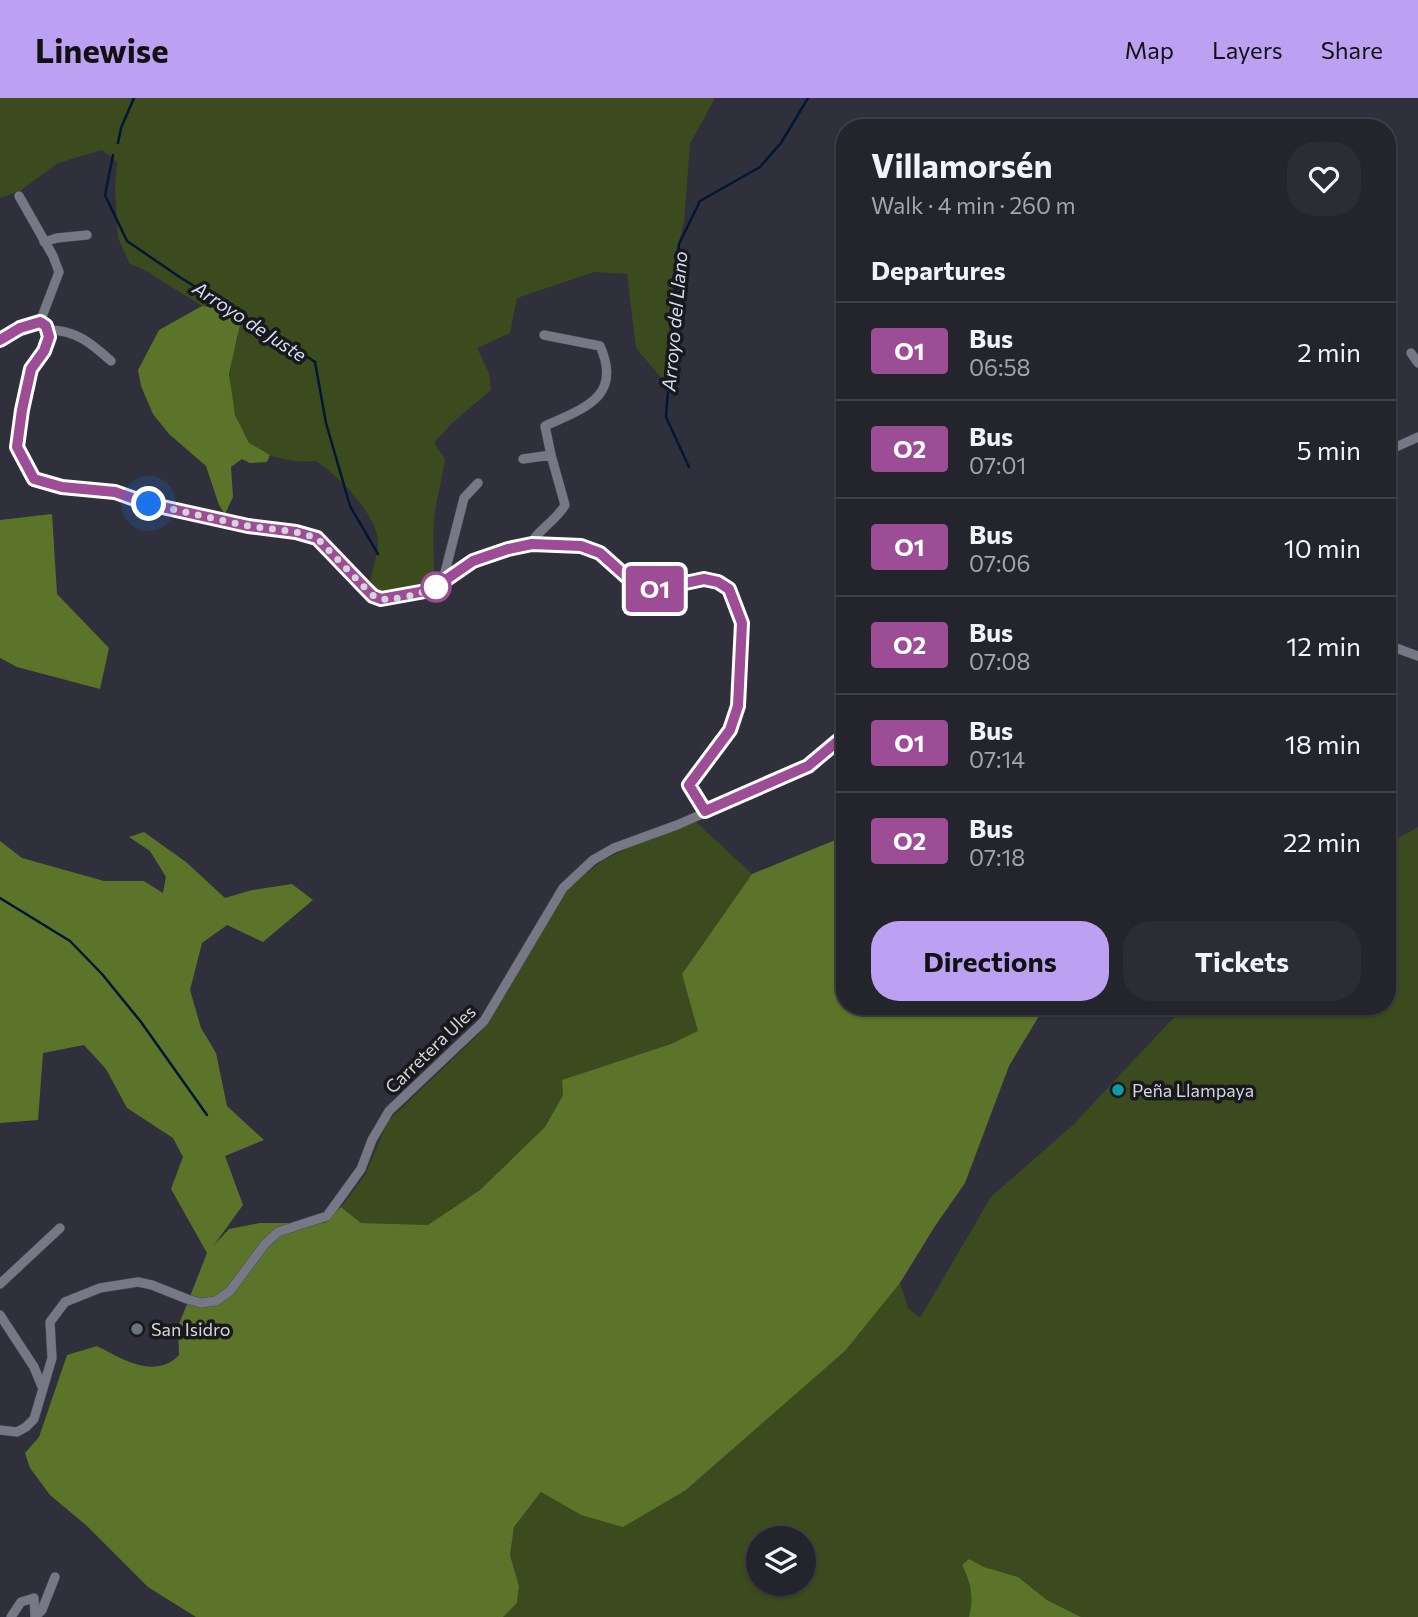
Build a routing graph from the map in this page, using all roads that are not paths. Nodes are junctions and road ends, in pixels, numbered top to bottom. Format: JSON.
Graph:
{"nodes":[{"id":1,"x":19,"y":196,"type":"dead end"},
{"id":2,"x":87,"y":235,"type":"dead end"},
{"id":3,"x":44,"y":242,"type":"junction"},
{"id":4,"x":40,"y":322,"type":"junction"},
{"id":5,"x":48,"y":330,"type":"junction"},
{"id":6,"x":544,"y":335,"type":"dead end"},
{"id":7,"x":0,"y":340,"type":"edge"},
{"id":8,"x":1411,"y":353,"type":"dead end"},
{"id":9,"x":111,"y":361,"type":"dead end"},
{"id":10,"x":1418,"y":363,"type":"edge"},
{"id":11,"x":1418,"y":437,"type":"edge"},
{"id":12,"x":1396,"y":447,"type":"edge"},
{"id":13,"x":551,"y":455,"type":"junction"},
{"id":14,"x":523,"y":458,"type":"dead end"},
{"id":15,"x":478,"y":483,"type":"dead end"},
{"id":16,"x":532,"y":544,"type":"junction"},
{"id":17,"x":442,"y":584,"type":"junction"},
{"id":18,"x":1396,"y":648,"type":"edge"},
{"id":19,"x":1418,"y":656,"type":"edge"},
{"id":20,"x":836,"y":743,"type":"edge"},
{"id":21,"x":705,"y":811,"type":"junction"},
{"id":22,"x":60,"y":1228,"type":"dead end"},
{"id":23,"x":0,"y":1284,"type":"edge"},
{"id":24,"x":0,"y":1315,"type":"edge"},
{"id":25,"x":43,"y":1390,"type":"junction"},
{"id":26,"x":1,"y":1429,"type":"edge"},
{"id":27,"x":55,"y":1577,"type":"dead end"},
{"id":28,"x":11,"y":1617,"type":"edge"}],
"edges":[{"from":1,"to":3,"type":"street"},
{"from":2,"to":3,"type":"street"},
{"from":3,"to":4,"type":"street"},
{"from":4,"to":5,"type":"street"},
{"from":4,"to":7,"type":"street"},
{"from":5,"to":9,"type":"street"},
{"from":5,"to":17,"type":"street"},
{"from":6,"to":13,"type":"street"},
{"from":8,"to":10,"type":"street"},
{"from":11,"to":12,"type":"street"},
{"from":13,"to":14,"type":"street"},
{"from":13,"to":16,"type":"street"},
{"from":15,"to":17,"type":"street"},
{"from":16,"to":17,"type":"street"},
{"from":16,"to":21,"type":"street"},
{"from":18,"to":19,"type":"street"},
{"from":20,"to":21,"type":"street","name":"Carretera Ules"},
{"from":21,"to":25,"type":"street","name":"Carretera Ules"},
{"from":22,"to":23,"type":"street"},
{"from":24,"to":25,"type":"street"},
{"from":25,"to":26,"type":"street","name":"Carretera Ules"},
{"from":27,"to":28,"type":"street"}]}
